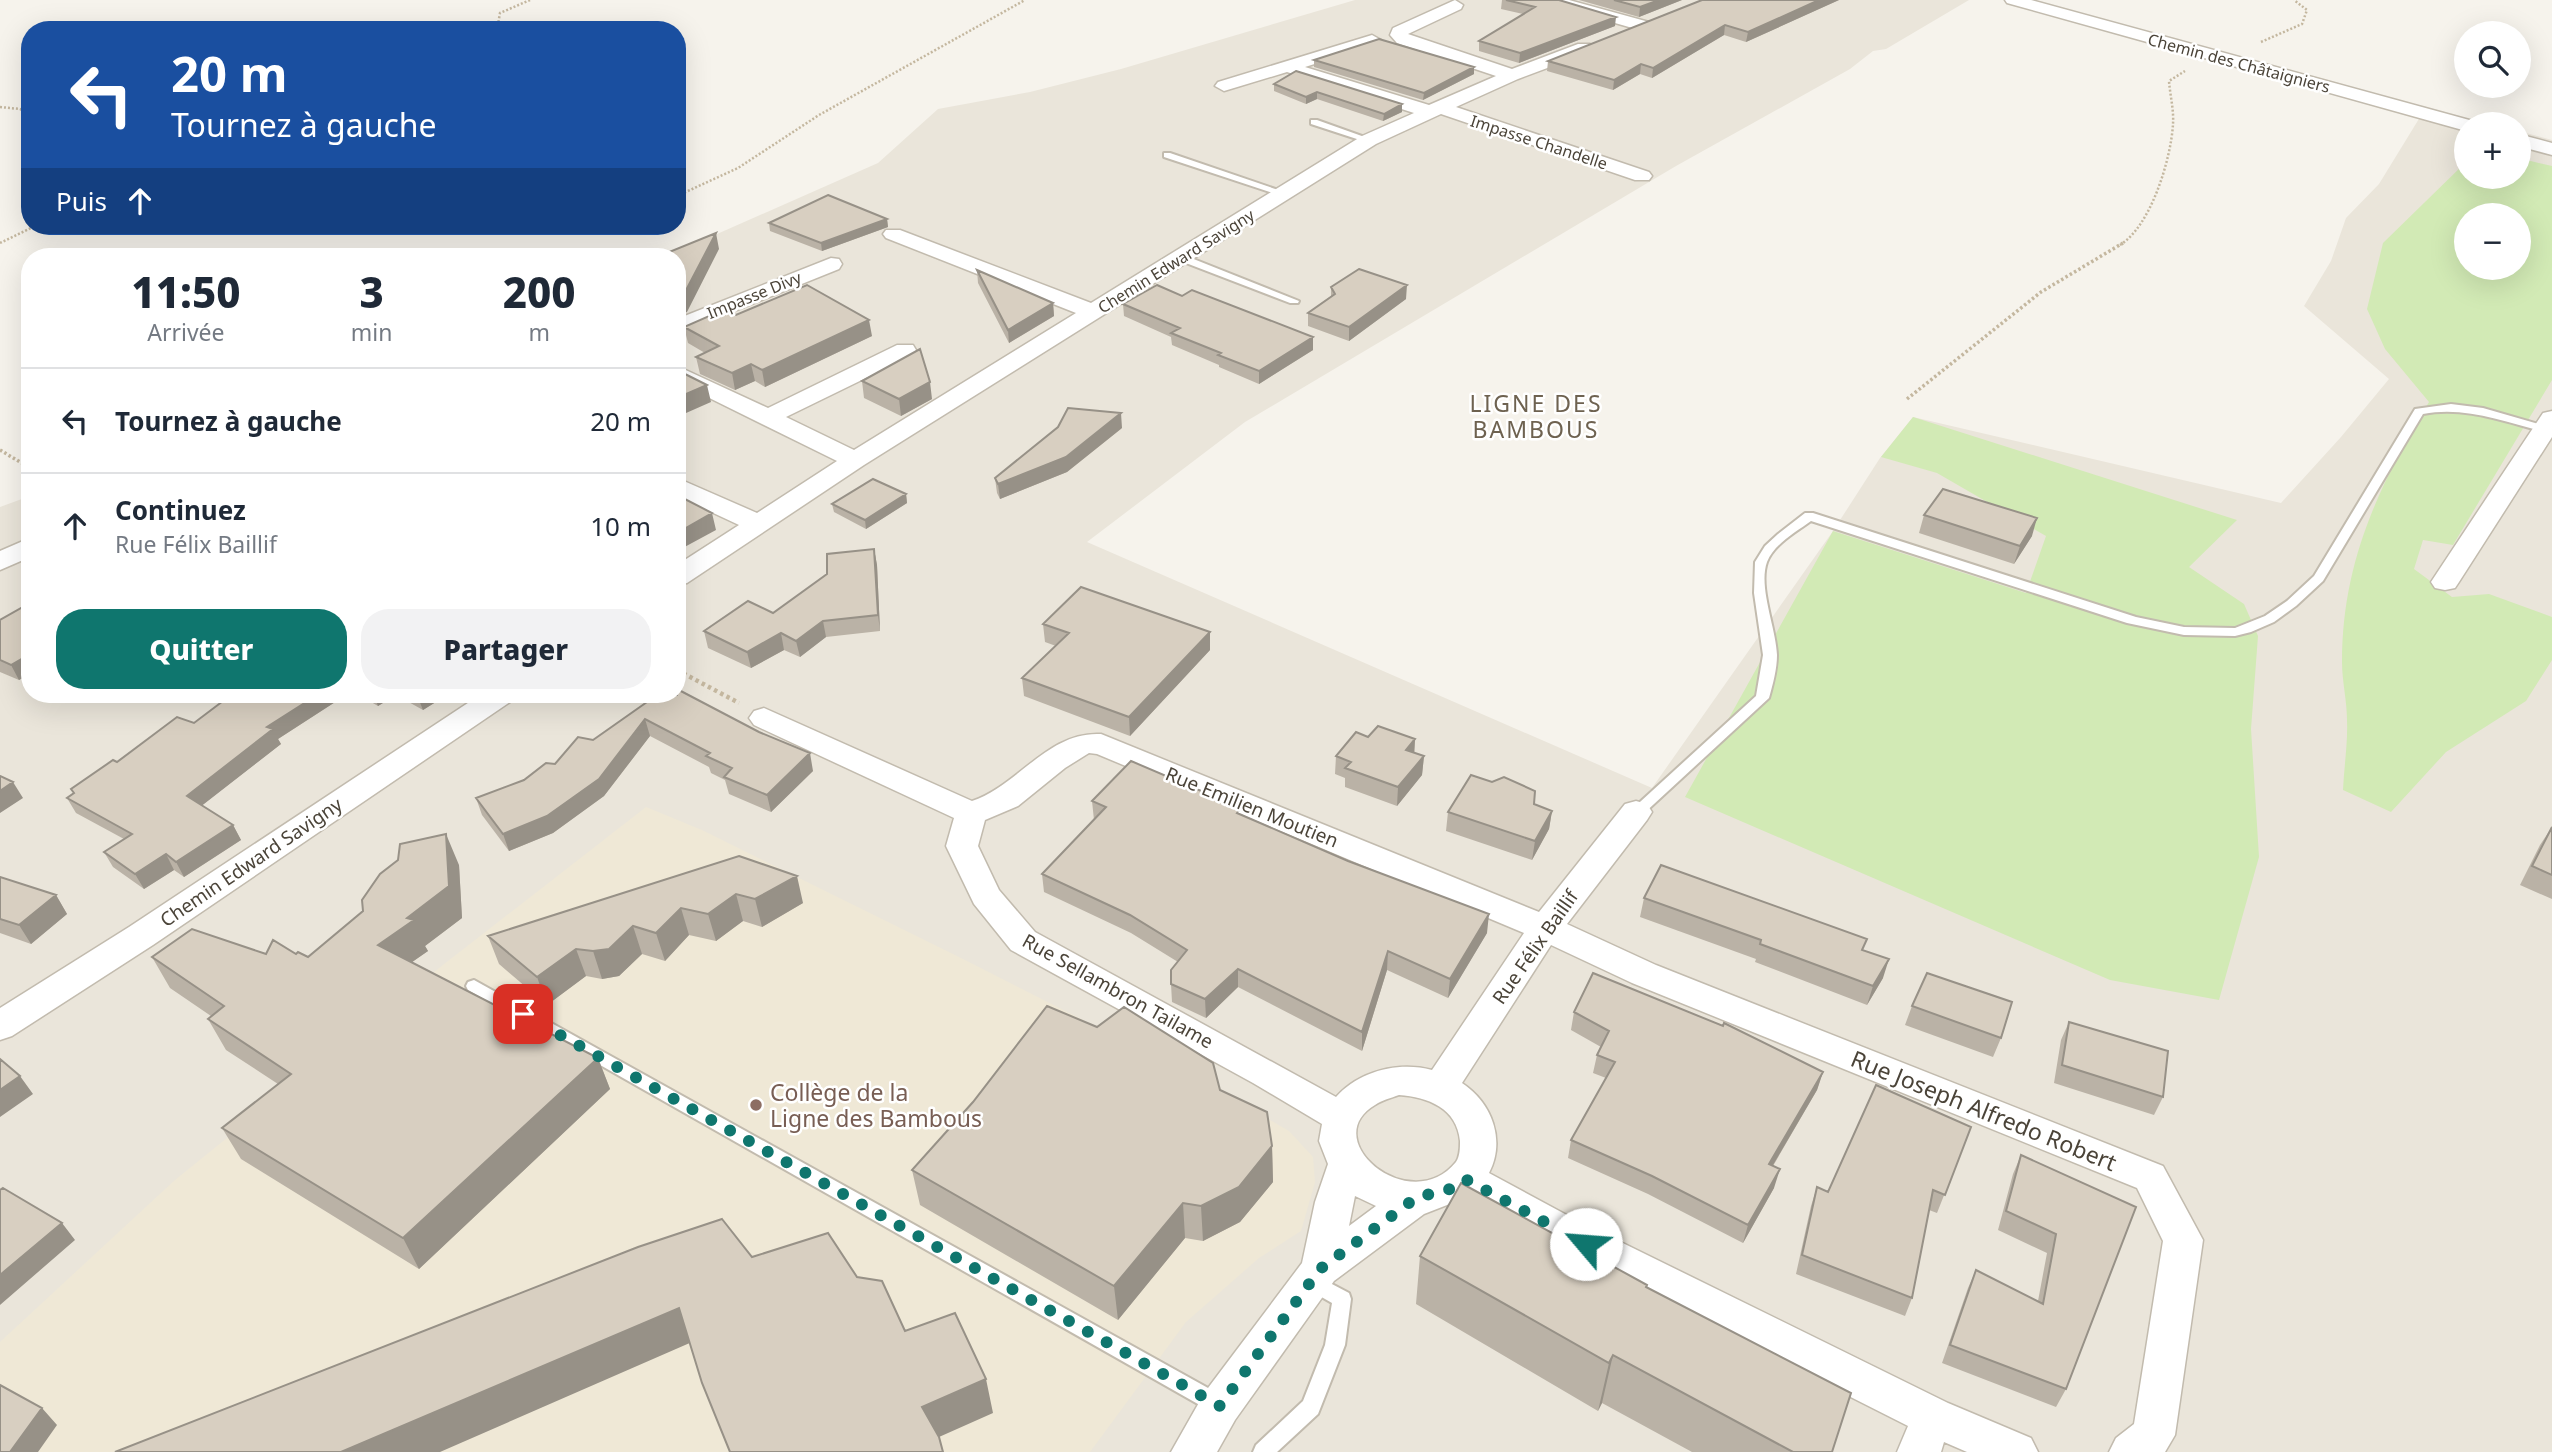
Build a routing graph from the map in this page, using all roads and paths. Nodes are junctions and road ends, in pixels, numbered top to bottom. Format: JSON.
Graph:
{"nodes":[{"id":1,"x":530,"y":0,"type":"edge"},
{"id":2,"x":1025,"y":0,"type":"edge"},
{"id":3,"x":1552,"y":0,"type":"edge"},
{"id":4,"x":2013,"y":0,"type":"edge"},
{"id":5,"x":2294,"y":0,"type":"edge"},
{"id":6,"x":1455,"y":5,"type":"dead end"},
{"id":7,"x":1665,"y":17,"type":"edge"},
{"id":8,"x":499,"y":21,"type":"edge"},
{"id":9,"x":1643,"y":26,"type":"junction"},
{"id":10,"x":1372,"y":40,"type":"edge"},
{"id":11,"x":2208,"y":55,"type":"junction"},
{"id":12,"x":1288,"y":66,"type":"junction"},
{"id":13,"x":1512,"y":75,"type":"junction"},
{"id":14,"x":1224,"y":86,"type":"dead end"},
{"id":15,"x":0,"y":107,"type":"edge"},
{"id":16,"x":1432,"y":109,"type":"junction"},
{"id":17,"x":21,"y":110,"type":"edge"},
{"id":18,"x":1314,"y":122,"type":"dead end"},
{"id":19,"x":2454,"y":122,"type":"edge"},
{"id":20,"x":1369,"y":140,"type":"junction"},
{"id":21,"x":2531,"y":143,"type":"edge"},
{"id":22,"x":2552,"y":149,"type":"edge"},
{"id":23,"x":1167,"y":155,"type":"dead end"},
{"id":24,"x":1642,"y":176,"type":"dead end"},
{"id":25,"x":686,"y":192,"type":"edge"},
{"id":26,"x":1282,"y":193,"type":"junction"},
{"id":27,"x":21,"y":233,"type":"edge"},
{"id":28,"x":893,"y":234,"type":"dead end"},
{"id":29,"x":0,"y":243,"type":"edge"},
{"id":30,"x":1182,"y":258,"type":"junction"},
{"id":31,"x":831,"y":264,"type":"dead end"},
{"id":32,"x":1294,"y":300,"type":"dead end"},
{"id":33,"x":1094,"y":312,"type":"junction"},
{"id":34,"x":686,"y":323,"type":"edge"},
{"id":35,"x":905,"y":351,"type":"dead end"},
{"id":36,"x":686,"y":377,"type":"edge"},
{"id":37,"x":1907,"y":399,"type":"dead end"},
{"id":38,"x":768,"y":417,"type":"junction"},
{"id":39,"x":2548,"y":423,"type":"edge"},
{"id":40,"x":0,"y":450,"type":"edge"},
{"id":41,"x":855,"y":460,"type":"junction"},
{"id":42,"x":21,"y":463,"type":"edge"},
{"id":43,"x":686,"y":490,"type":"edge"},
{"id":44,"x":760,"y":524,"type":"junction"},
{"id":45,"x":21,"y":551,"type":"edge"},
{"id":46,"x":0,"y":562,"type":"edge"},
{"id":47,"x":686,"y":571,"type":"edge"},
{"id":48,"x":2445,"y":582,"type":"dead end"},
{"id":49,"x":686,"y":675,"type":"edge"},
{"id":50,"x":488,"y":703,"type":"edge"},
{"id":51,"x":764,"y":718,"type":"joint"},
{"id":52,"x":1636,"y":812,"type":"joint"},
{"id":53,"x":971,"y":813,"type":"junction"},
{"id":54,"x":1545,"y":928,"type":"junction"},
{"id":55,"x":474,"y":986,"type":"dead end"},
{"id":56,"x":0,"y":1026,"type":"edge"},
{"id":57,"x":1440,"y":1087,"type":"junction"},
{"id":58,"x":1340,"y":1117,"type":"junction"},
{"id":59,"x":1346,"y":1167,"type":"junction"},
{"id":60,"x":1465,"y":1179,"type":"junction"},
{"id":61,"x":1417,"y":1197,"type":"junction"},
{"id":62,"x":1315,"y":1275,"type":"junction"},
{"id":63,"x":1220,"y":1406,"type":"junction"},
{"id":64,"x":1926,"y":1434,"type":"edge"},
{"id":65,"x":1193,"y":1452,"type":"edge"},
{"id":66,"x":1263,"y":1452,"type":"edge"},
{"id":67,"x":2016,"y":1452,"type":"edge"},
{"id":68,"x":2131,"y":1452,"type":"edge"}],
"edges":[{"from":1,"to":8,"type":"path"},
{"from":2,"to":25,"type":"path"},
{"from":3,"to":9,"type":"street"},
{"from":4,"to":11,"type":"street","name":"Chemin des Châtaigniers"},
{"from":5,"to":11,"type":"path"},
{"from":6,"to":13,"type":"street"},
{"from":7,"to":9,"type":"street","name":"Chemin Edward Savigny"},
{"from":9,"to":13,"type":"street","name":"Chemin Edward Savigny"},
{"from":10,"to":12,"type":"street"},
{"from":11,"to":19,"type":"street","name":"Chemin des Châtaigniers"},
{"from":11,"to":37,"type":"path"},
{"from":12,"to":14,"type":"street"},
{"from":12,"to":16,"type":"street","name":"Impasse Chandelle"},
{"from":13,"to":16,"type":"street","name":"Chemin Edward Savigny"},
{"from":15,"to":17,"type":"path"},
{"from":16,"to":20,"type":"street","name":"Chemin Edward Savigny"},
{"from":16,"to":24,"type":"street","name":"Impasse Chandelle"},
{"from":18,"to":20,"type":"lane"},
{"from":20,"to":26,"type":"street","name":"Chemin Edward Savigny"},
{"from":21,"to":22,"type":"street"},
{"from":23,"to":26,"type":"lane"},
{"from":26,"to":30,"type":"street","name":"Chemin Edward Savigny"},
{"from":27,"to":29,"type":"path"},
{"from":28,"to":33,"type":"street"},
{"from":30,"to":32,"type":"lane"},
{"from":30,"to":33,"type":"street","name":"Chemin Edward Savigny"},
{"from":31,"to":34,"type":"street","name":"Impasse Divy"},
{"from":33,"to":41,"type":"street","name":"Chemin Edward Savigny"},
{"from":35,"to":38,"type":"street"},
{"from":36,"to":38,"type":"street"},
{"from":38,"to":41,"type":"street"},
{"from":39,"to":48,"type":"street"},
{"from":39,"to":52,"type":"lane"},
{"from":40,"to":42,"type":"path"},
{"from":41,"to":44,"type":"street","name":"Chemin Edward Savigny"},
{"from":43,"to":44,"type":"street"},
{"from":44,"to":47,"type":"street","name":"Chemin Edward Savigny"},
{"from":45,"to":46,"type":"street"},
{"from":49,"to":51,"type":"path"},
{"from":50,"to":56,"type":"street","name":"Chemin Edward Savigny"},
{"from":51,"to":53,"type":"street"},
{"from":52,"to":54,"type":"street","name":"Rue Félix Baillif"},
{"from":53,"to":54,"type":"street","name":"Rue Emilien Moutien"},
{"from":53,"to":58,"type":"street","name":"Rue Sellambron Tailame"},
{"from":54,"to":57,"type":"street","name":"Rue Félix Baillif"},
{"from":54,"to":68,"type":"street","name":"Rue Joseph Alfredo Robert"},
{"from":55,"to":63,"type":"lane"},
{"from":57,"to":58,"type":"street"},
{"from":57,"to":60,"type":"street"},
{"from":58,"to":59,"type":"street"},
{"from":59,"to":61,"type":"street"},
{"from":59,"to":62,"type":"street"},
{"from":60,"to":61,"type":"street"},
{"from":60,"to":64,"type":"street"},
{"from":61,"to":62,"type":"street"},
{"from":62,"to":63,"type":"street"},
{"from":62,"to":66,"type":"lane"},
{"from":63,"to":65,"type":"street"},
{"from":64,"to":67,"type":"street"}]}
